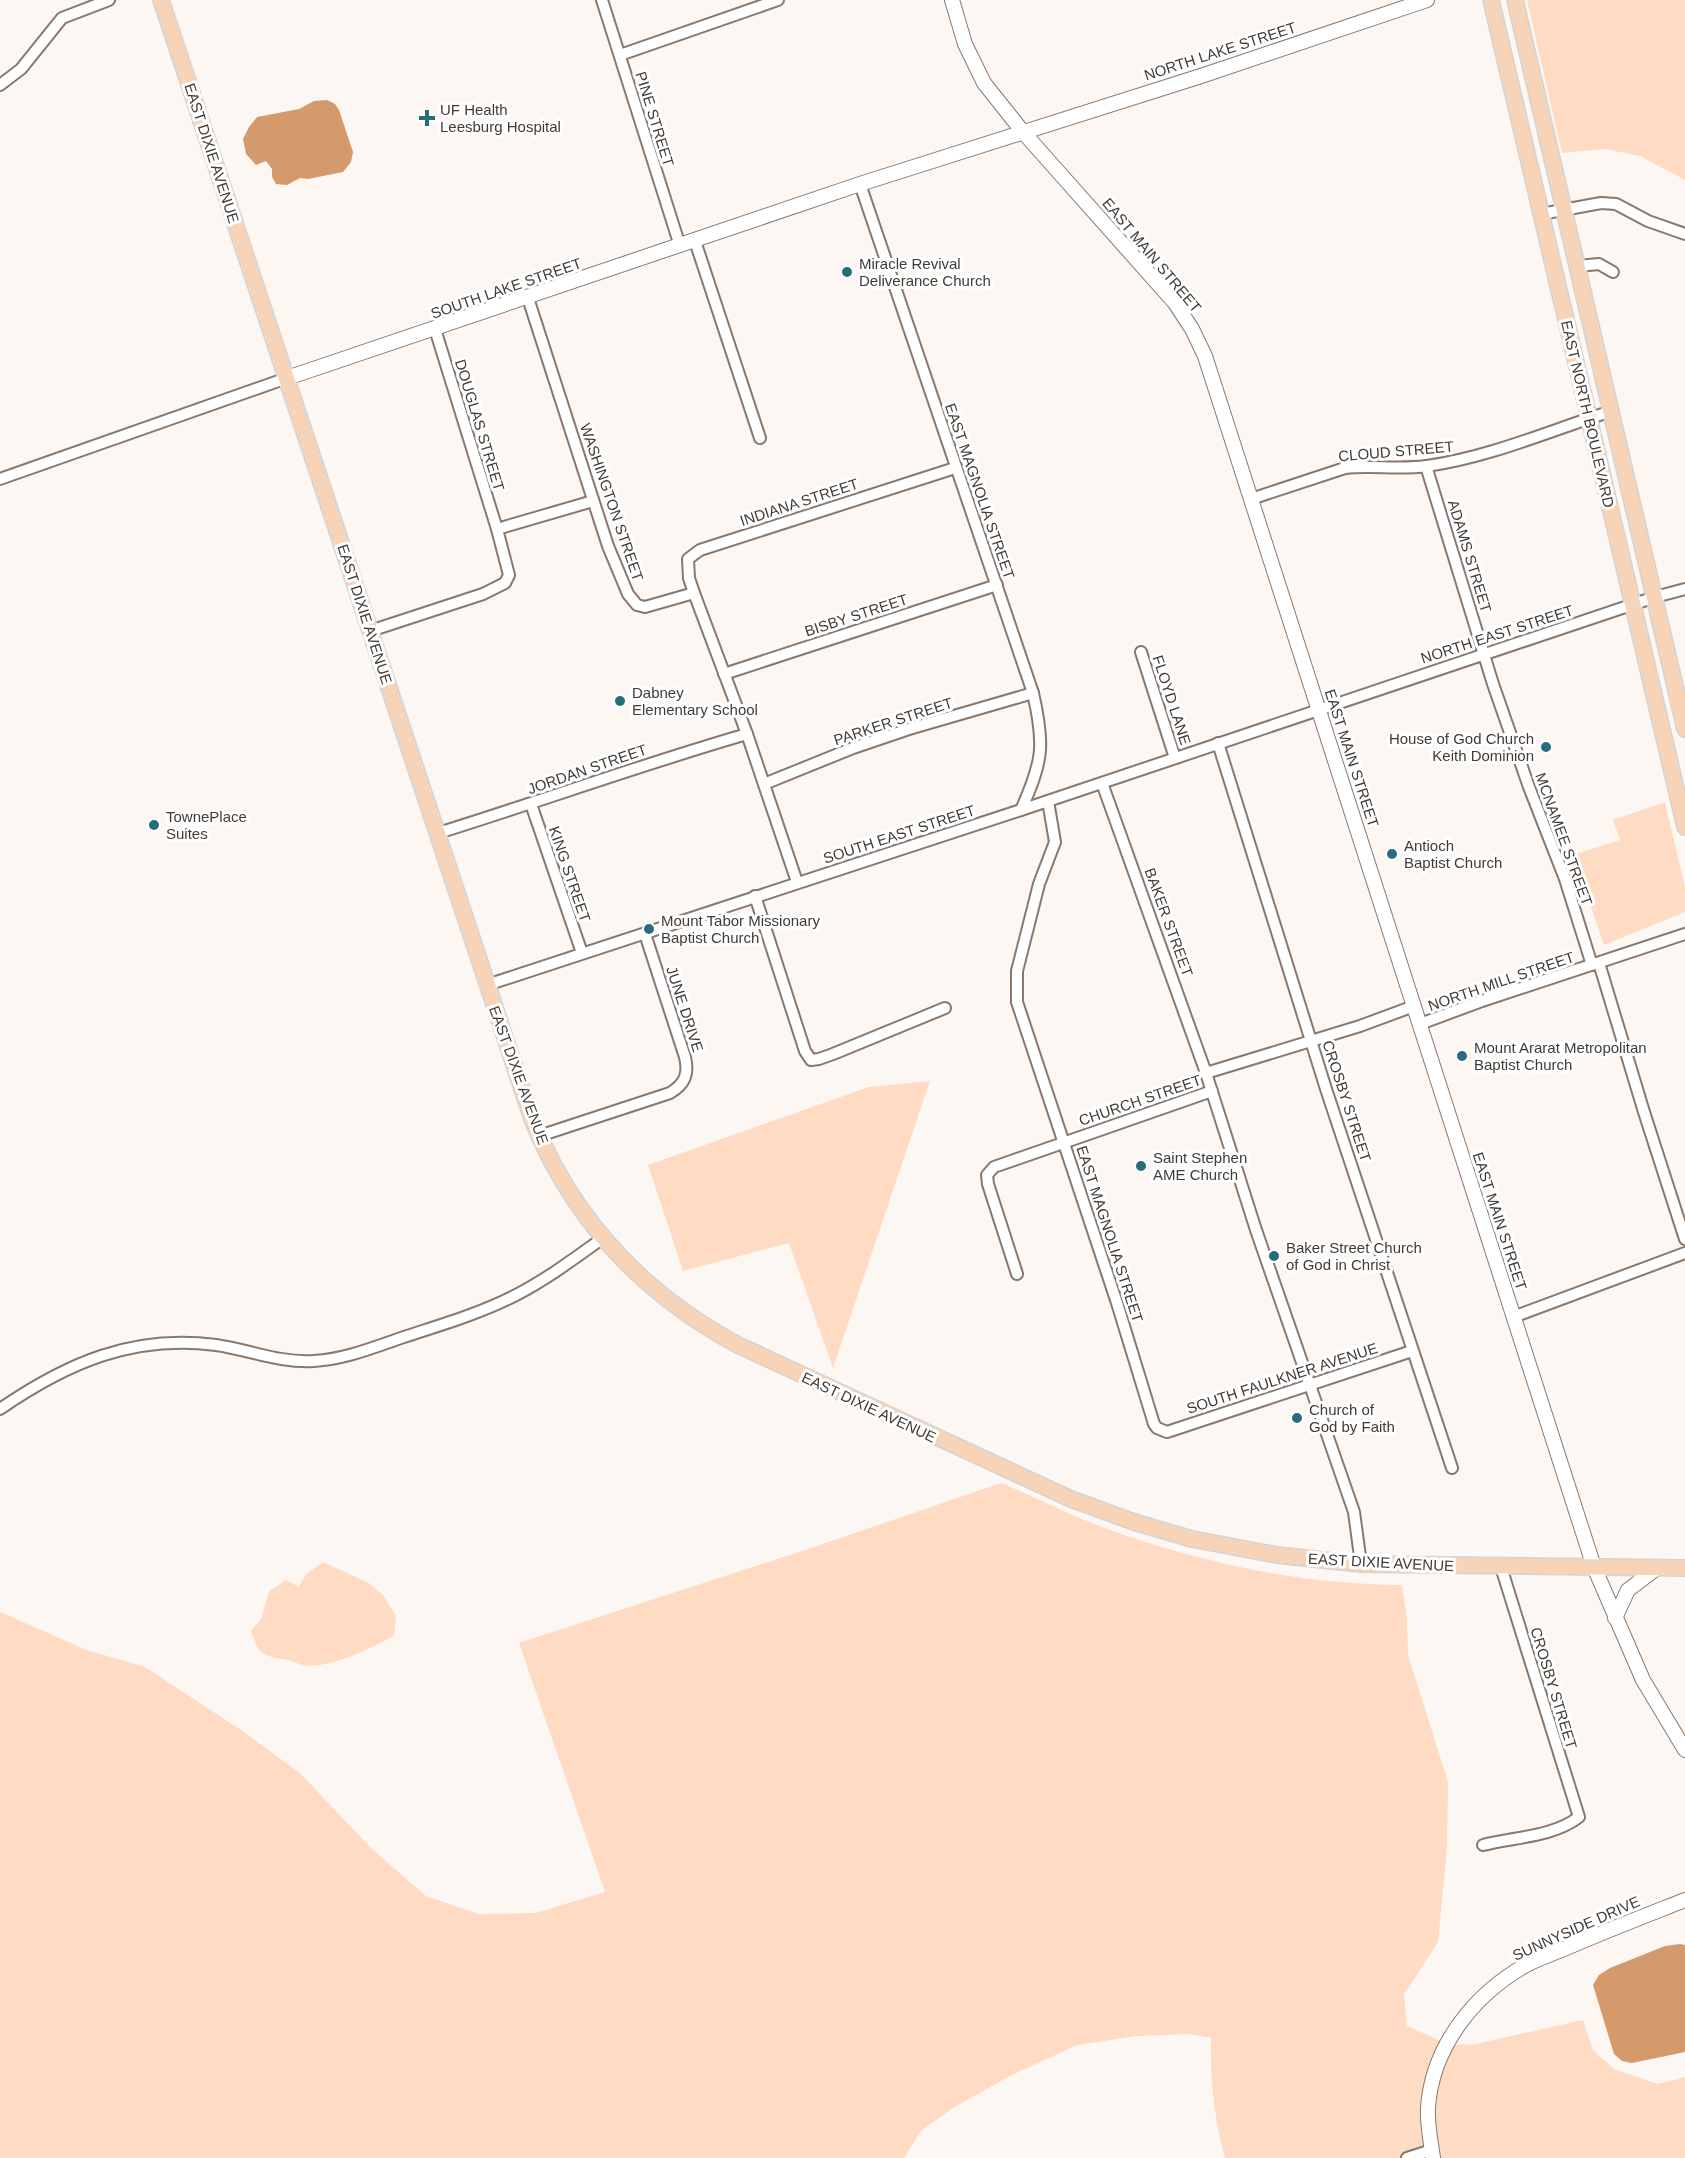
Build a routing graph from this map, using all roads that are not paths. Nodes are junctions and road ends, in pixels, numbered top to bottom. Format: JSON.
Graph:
{"nodes":[{"id":1,"x":109,"y":0,"type":"edge"},
{"id":2,"x":161,"y":0,"type":"edge"},
{"id":3,"x":602,"y":0,"type":"edge"},
{"id":4,"x":778,"y":0,"type":"edge"},
{"id":5,"x":952,"y":0,"type":"edge"},
{"id":6,"x":1427,"y":0,"type":"edge"},
{"id":7,"x":1491,"y":0,"type":"edge"},
{"id":8,"x":1515,"y":0,"type":"edge"},
{"id":9,"x":620,"y":56,"type":"junction"},
{"id":10,"x":0,"y":85,"type":"edge"},
{"id":11,"x":1023,"y":132,"type":"junction"},
{"id":12,"x":860,"y":184,"type":"junction"},
{"id":13,"x":1564,"y":208,"type":"junction"},
{"id":14,"x":1541,"y":214,"type":"junction"},
{"id":15,"x":1685,"y":234,"type":"edge"},
{"id":16,"x":695,"y":241,"type":"junction"},
{"id":17,"x":680,"y":246,"type":"junction"},
{"id":18,"x":1578,"y":266,"type":"junction"},
{"id":19,"x":1613,"y":272,"type":"dead end"},
{"id":20,"x":528,"y":298,"type":"junction"},
{"id":21,"x":435,"y":329,"type":"junction"},
{"id":22,"x":287,"y":378,"type":"junction"},
{"id":23,"x":1612,"y":411,"type":"junction"},
{"id":24,"x":1588,"y":418,"type":"junction"},
{"id":25,"x":760,"y":438,"type":"dead end"},
{"id":26,"x":1426,"y":466,"type":"junction"},
{"id":27,"x":955,"y":468,"type":"junction"},
{"id":28,"x":0,"y":479,"type":"edge"},
{"id":29,"x":1251,"y":499,"type":"junction"},
{"id":30,"x":593,"y":501,"type":"junction"},
{"id":31,"x":497,"y":529,"type":"junction"},
{"id":32,"x":997,"y":585,"type":"junction"},
{"id":33,"x":1685,"y":589,"type":"edge"},
{"id":34,"x":694,"y":593,"type":"junction"},
{"id":35,"x":1655,"y":597,"type":"junction"},
{"id":36,"x":1632,"y":605,"type":"junction"},
{"id":37,"x":370,"y":631,"type":"junction"},
{"id":38,"x":1141,"y":652,"type":"dead end"},
{"id":39,"x":1484,"y":655,"type":"junction"},
{"id":40,"x":724,"y":674,"type":"junction"},
{"id":41,"x":1033,"y":693,"type":"junction"},
{"id":42,"x":1319,"y":710,"type":"junction"},
{"id":43,"x":1685,"y":729,"type":"edge"},
{"id":44,"x":747,"y":735,"type":"junction"},
{"id":45,"x":1218,"y":743,"type":"junction"},
{"id":46,"x":1175,"y":758,"type":"junction"},
{"id":47,"x":1102,"y":783,"type":"junction"},
{"id":48,"x":764,"y":784,"type":"junction"},
{"id":49,"x":1048,"y":801,"type":"junction"},
{"id":50,"x":531,"y":804,"type":"junction"},
{"id":51,"x":1021,"y":810,"type":"junction"},
{"id":52,"x":1685,"y":827,"type":"edge"},
{"id":53,"x":438,"y":833,"type":"junction"},
{"id":54,"x":797,"y":882,"type":"junction"},
{"id":55,"x":755,"y":896,"type":"junction"},
{"id":56,"x":645,"y":934,"type":"junction"},
{"id":57,"x":1685,"y":934,"type":"edge"},
{"id":58,"x":582,"y":953,"type":"junction"},
{"id":59,"x":1596,"y":964,"type":"junction"},
{"id":60,"x":487,"y":985,"type":"junction"},
{"id":61,"x":1414,"y":1006,"type":"junction"},
{"id":62,"x":945,"y":1008,"type":"dead end"},
{"id":63,"x":1420,"y":1024,"type":"junction"},
{"id":64,"x":1311,"y":1041,"type":"junction"},
{"id":65,"x":1206,"y":1073,"type":"junction"},
{"id":66,"x":1212,"y":1091,"type":"junction"},
{"id":67,"x":539,"y":1136,"type":"junction"},
{"id":68,"x":1064,"y":1142,"type":"junction"},
{"id":69,"x":603,"y":1238,"type":"junction"},
{"id":70,"x":1685,"y":1239,"type":"edge"},
{"id":71,"x":1685,"y":1253,"type":"edge"},
{"id":72,"x":1017,"y":1274,"type":"dead end"},
{"id":73,"x":1514,"y":1317,"type":"junction"},
{"id":74,"x":1412,"y":1351,"type":"junction"},
{"id":75,"x":1309,"y":1386,"type":"junction"},
{"id":76,"x":0,"y":1409,"type":"edge"},
{"id":77,"x":1162,"y":1430,"type":"joint"},
{"id":78,"x":1452,"y":1467,"type":"dead end"},
{"id":79,"x":1361,"y":1564,"type":"junction"},
{"id":80,"x":1501,"y":1567,"type":"junction"},
{"id":81,"x":1594,"y":1567,"type":"junction"},
{"id":82,"x":1657,"y":1568,"type":"junction"},
{"id":83,"x":1685,"y":1568,"type":"edge"},
{"id":84,"x":1615,"y":1618,"type":"junction"},
{"id":85,"x":1685,"y":1750,"type":"edge"},
{"id":86,"x":1483,"y":1845,"type":"dead end"},
{"id":87,"x":1685,"y":1900,"type":"edge"},
{"id":88,"x":1432,"y":2154,"type":"edge"},
{"id":89,"x":1407,"y":2158,"type":"edge"}],
"edges":[{"from":1,"to":10,"type":"street"},
{"from":2,"to":22,"type":"main road","name":"EAST DIXIE AVENUE"},
{"from":3,"to":9,"type":"street","name":"PINE STREET"},
{"from":4,"to":9,"type":"street"},
{"from":5,"to":11,"type":"street","name":"EAST MAIN STREET"},
{"from":6,"to":11,"type":"street","name":"NORTH LAKE STREET"},
{"from":7,"to":14,"type":"main road","name":"EAST NORTH BOULEVARD"},
{"from":8,"to":13,"type":"main road","name":"EAST NORTH BOULEVARD"},
{"from":9,"to":17,"type":"street","name":"PINE STREET"},
{"from":11,"to":12,"type":"street","name":"SOUTH LAKE STREET"},
{"from":11,"to":29,"type":"street","name":"EAST MAIN STREET"},
{"from":12,"to":16,"type":"street","name":"SOUTH LAKE STREET"},
{"from":12,"to":27,"type":"street","name":"EAST MAGNOLIA STREET"},
{"from":13,"to":14,"type":"street"},
{"from":13,"to":15,"type":"street"},
{"from":13,"to":18,"type":"main road","name":"EAST NORTH BOULEVARD"},
{"from":14,"to":24,"type":"main road","name":"EAST NORTH BOULEVARD"},
{"from":16,"to":17,"type":"street","name":"SOUTH LAKE STREET"},
{"from":16,"to":25,"type":"street"},
{"from":17,"to":20,"type":"street","name":"SOUTH LAKE STREET"},
{"from":18,"to":19,"type":"street"},
{"from":18,"to":23,"type":"main road","name":"EAST NORTH BOULEVARD"},
{"from":20,"to":21,"type":"street","name":"SOUTH LAKE STREET"},
{"from":20,"to":30,"type":"street","name":"WASHINGTON STREET"},
{"from":21,"to":22,"type":"street","name":"SOUTH LAKE STREET"},
{"from":21,"to":31,"type":"street","name":"DOUGLAS STREET"},
{"from":22,"to":28,"type":"street","name":"SOUTH LAKE STREET"},
{"from":22,"to":37,"type":"main road","name":"EAST DIXIE AVENUE"},
{"from":23,"to":24,"type":"street","name":"CLOUD STREET"},
{"from":23,"to":35,"type":"main road","name":"EAST NORTH BOULEVARD"},
{"from":24,"to":26,"type":"street","name":"CLOUD STREET"},
{"from":24,"to":36,"type":"main road","name":"EAST NORTH BOULEVARD"},
{"from":26,"to":29,"type":"street","name":"CLOUD STREET"},
{"from":26,"to":39,"type":"street","name":"ADAMS STREET"},
{"from":27,"to":32,"type":"street","name":"EAST MAGNOLIA STREET"},
{"from":27,"to":34,"type":"street","name":"INDIANA STREET"},
{"from":29,"to":42,"type":"street","name":"EAST MAIN STREET"},
{"from":30,"to":31,"type":"street"},
{"from":30,"to":34,"type":"street","name":"WASHINGTON STREET"},
{"from":31,"to":37,"type":"street"},
{"from":32,"to":40,"type":"street","name":"BISBY STREET"},
{"from":32,"to":41,"type":"street","name":"EAST MAGNOLIA STREET"},
{"from":33,"to":35,"type":"street","name":"NORTH EAST STREET"},
{"from":34,"to":40,"type":"street"},
{"from":35,"to":36,"type":"street","name":"NORTH EAST STREET"},
{"from":35,"to":43,"type":"main road","name":"EAST NORTH BOULEVARD"},
{"from":36,"to":39,"type":"street","name":"NORTH EAST STREET"},
{"from":36,"to":52,"type":"main road","name":"EAST NORTH BOULEVARD"},
{"from":37,"to":53,"type":"main road","name":"EAST DIXIE AVENUE"},
{"from":38,"to":46,"type":"street","name":"FLOYD LANE"},
{"from":39,"to":42,"type":"street","name":"NORTH EAST STREET"},
{"from":39,"to":59,"type":"street","name":"MCNAMEE STREET"},
{"from":40,"to":44,"type":"street"},
{"from":41,"to":48,"type":"street","name":"PARKER STREET"},
{"from":41,"to":51,"type":"street","name":"EAST MAGNOLIA STREET"},
{"from":42,"to":45,"type":"street","name":"SOUTH EAST STREET"},
{"from":42,"to":61,"type":"street","name":"EAST MAIN STREET"},
{"from":44,"to":48,"type":"street"},
{"from":44,"to":50,"type":"street","name":"JORDAN STREET"},
{"from":45,"to":46,"type":"street","name":"SOUTH EAST STREET"},
{"from":45,"to":64,"type":"street","name":"CROSBY STREET"},
{"from":46,"to":47,"type":"street","name":"SOUTH EAST STREET"},
{"from":47,"to":49,"type":"street","name":"SOUTH EAST STREET"},
{"from":47,"to":65,"type":"street","name":"BAKER STREET"},
{"from":48,"to":54,"type":"street"},
{"from":49,"to":51,"type":"street","name":"SOUTH EAST STREET"},
{"from":49,"to":68,"type":"street","name":"EAST MAGNOLIA STREET"},
{"from":50,"to":53,"type":"street","name":"JORDAN STREET"},
{"from":50,"to":58,"type":"street","name":"KING STREET"},
{"from":51,"to":54,"type":"street","name":"SOUTH EAST STREET"},
{"from":53,"to":60,"type":"main road","name":"EAST DIXIE AVENUE"},
{"from":54,"to":55,"type":"street","name":"SOUTH EAST STREET"},
{"from":55,"to":56,"type":"street","name":"SOUTH EAST STREET"},
{"from":55,"to":62,"type":"street"},
{"from":56,"to":58,"type":"street","name":"SOUTH EAST STREET"},
{"from":56,"to":67,"type":"street","name":"JUNE DRIVE"},
{"from":57,"to":59,"type":"street","name":"NORTH MILL STREET"},
{"from":58,"to":60,"type":"street","name":"SOUTH EAST STREET"},
{"from":59,"to":63,"type":"street","name":"NORTH MILL STREET"},
{"from":59,"to":70,"type":"street","name":"MCNAMEE STREET"},
{"from":60,"to":67,"type":"main road","name":"EAST DIXIE AVENUE"},
{"from":61,"to":63,"type":"street","name":"EAST MAIN STREET"},
{"from":61,"to":64,"type":"street","name":"CHURCH STREET"},
{"from":63,"to":73,"type":"street","name":"EAST MAIN STREET"},
{"from":64,"to":65,"type":"street","name":"CHURCH STREET"},
{"from":64,"to":74,"type":"street","name":"CROSBY STREET"},
{"from":65,"to":66,"type":"street","name":"CHURCH STREET"},
{"from":66,"to":68,"type":"street","name":"CHURCH STREET"},
{"from":66,"to":75,"type":"street"},
{"from":67,"to":69,"type":"main road","name":"EAST DIXIE AVENUE"},
{"from":68,"to":72,"type":"street","name":"CHURCH STREET"},
{"from":68,"to":77,"type":"street","name":"EAST MAGNOLIA STREET"},
{"from":69,"to":76,"type":"street"},
{"from":69,"to":79,"type":"main road","name":"EAST DIXIE AVENUE"},
{"from":71,"to":73,"type":"street"},
{"from":73,"to":81,"type":"street","name":"EAST MAIN STREET"},
{"from":74,"to":75,"type":"street","name":"SOUTH FAULKNER AVENUE"},
{"from":74,"to":78,"type":"street","name":"CROSBY STREET"},
{"from":75,"to":77,"type":"street","name":"SOUTH FAULKNER AVENUE"},
{"from":75,"to":79,"type":"street"},
{"from":79,"to":80,"type":"main road","name":"EAST DIXIE AVENUE"},
{"from":80,"to":81,"type":"main road","name":"EAST DIXIE AVENUE"},
{"from":80,"to":86,"type":"street","name":"CROSBY STREET"},
{"from":81,"to":82,"type":"main road","name":"EAST DIXIE AVENUE"},
{"from":81,"to":84,"type":"street","name":"EAST MAIN STREET"},
{"from":82,"to":83,"type":"main road","name":"EAST DIXIE AVENUE"},
{"from":82,"to":84,"type":"street"},
{"from":84,"to":85,"type":"street","name":"EAST MAIN STREET"},
{"from":87,"to":88,"type":"street","name":"SUNNYSIDE DRIVE"},
{"from":88,"to":89,"type":"street"}]}
